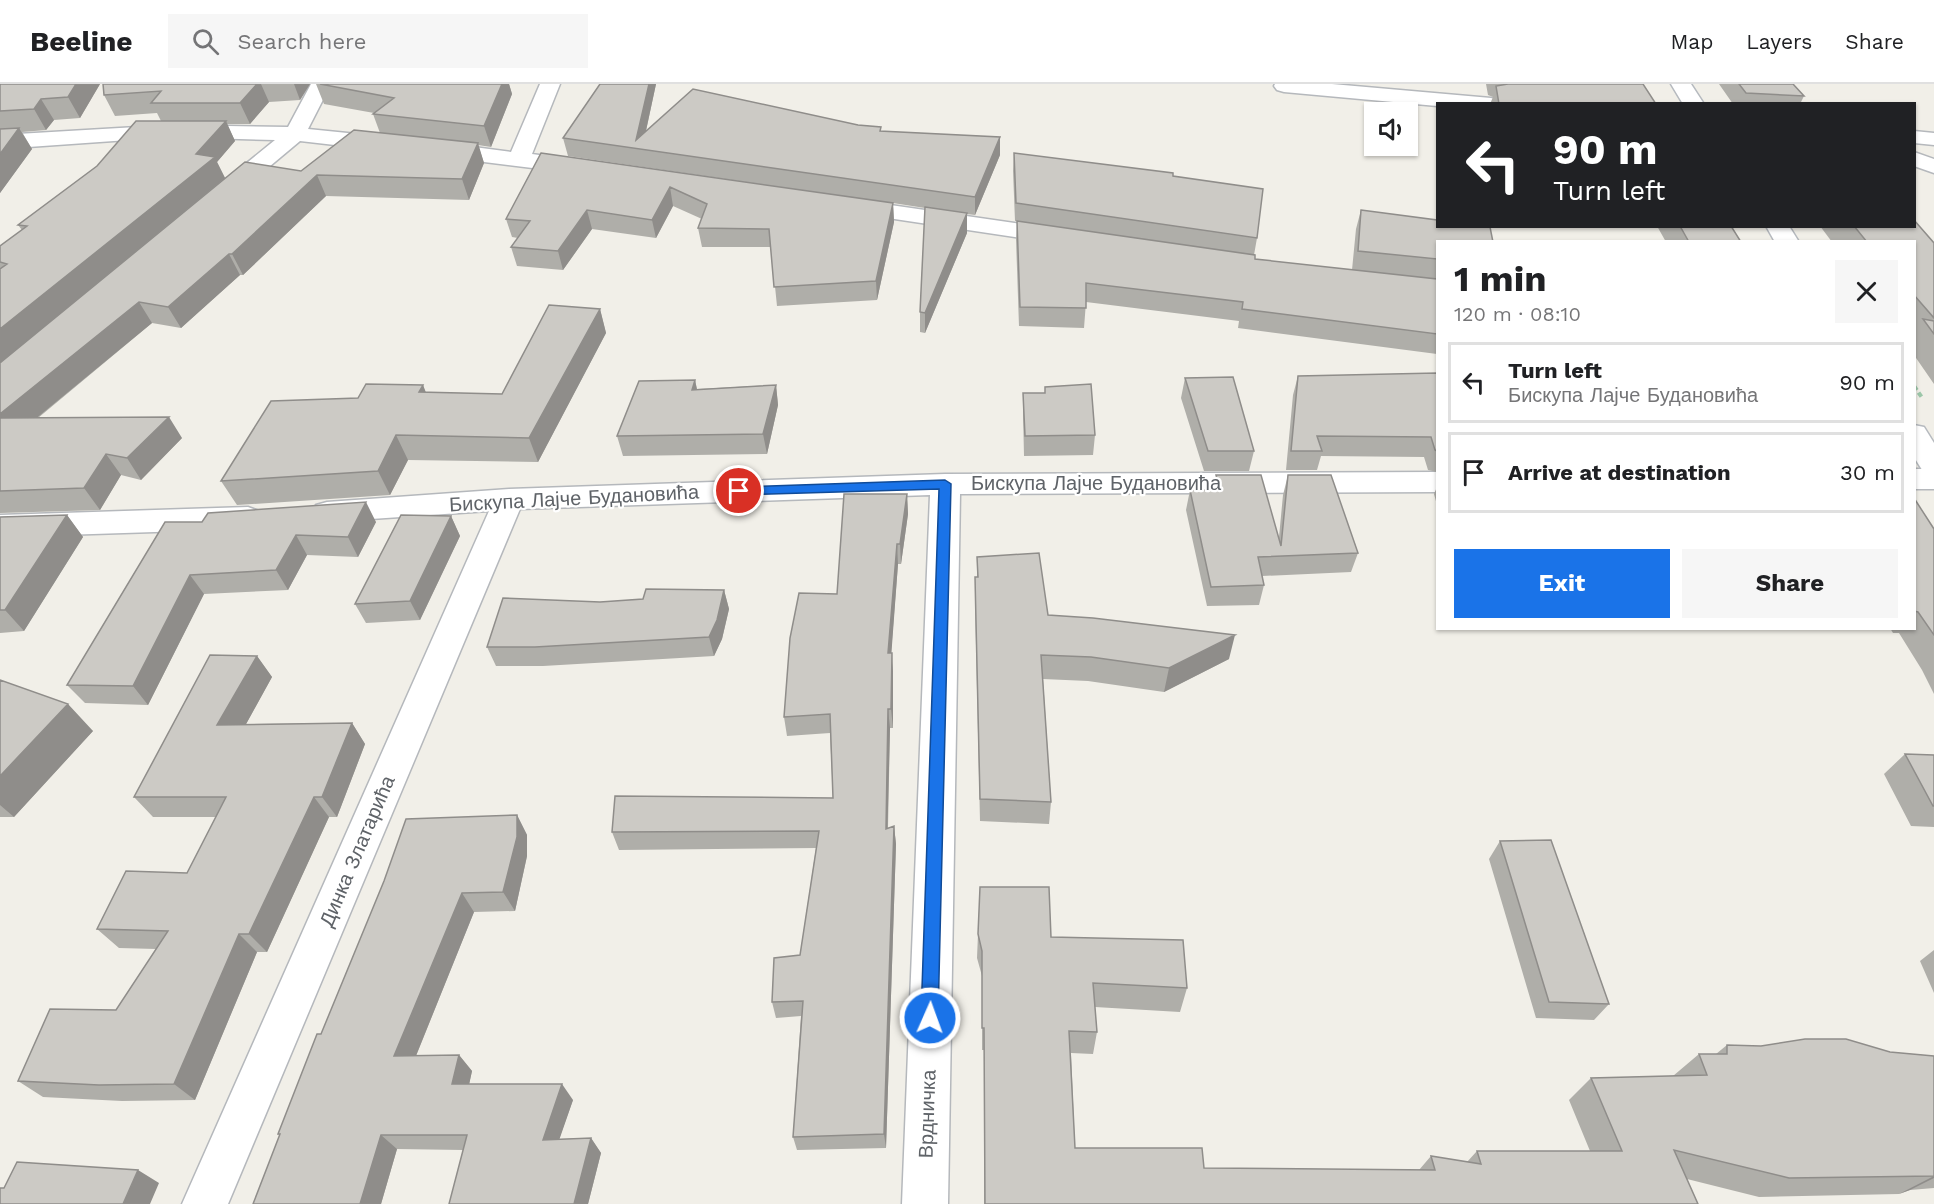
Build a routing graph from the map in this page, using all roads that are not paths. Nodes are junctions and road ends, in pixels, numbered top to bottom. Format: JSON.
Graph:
{"nodes":[{"id":1,"x":321,"y":84,"type":"edge"},
{"id":2,"x":550,"y":84,"type":"edge"},
{"id":3,"x":1681,"y":84,"type":"edge"},
{"id":4,"x":1284,"y":86,"type":"dead end"},
{"id":5,"x":1468,"y":102,"type":"edge"},
{"id":6,"x":1693,"y":102,"type":"edge"},
{"id":7,"x":295,"y":134,"type":"junction"},
{"id":8,"x":1916,"y":137,"type":"edge"},
{"id":9,"x":1934,"y":139,"type":"edge"},
{"id":10,"x":0,"y":142,"type":"edge"},
{"id":11,"x":519,"y":158,"type":"junction"},
{"id":12,"x":1916,"y":160,"type":"edge"},
{"id":13,"x":1934,"y":166,"type":"edge"},
{"id":14,"x":601,"y":170,"type":"edge"},
{"id":15,"x":824,"y":203,"type":"edge"},
{"id":16,"x":204,"y":209,"type":"edge"},
{"id":17,"x":1083,"y":240,"type":"edge"},
{"id":18,"x":1916,"y":437,"type":"edge"},
{"id":19,"x":1934,"y":466,"type":"edge"},
{"id":20,"x":1916,"y":479,"type":"edge"},
{"id":21,"x":1934,"y":479,"type":"edge"},
{"id":22,"x":1436,"y":482,"type":"edge"},
{"id":23,"x":945,"y":484,"type":"junction"},
{"id":24,"x":509,"y":499,"type":"junction"},
{"id":25,"x":0,"y":526,"type":"edge"},
{"id":26,"x":205,"y":1204,"type":"edge"},
{"id":27,"x":925,"y":1204,"type":"edge"}],
"edges":[{"from":1,"to":7,"type":"street"},
{"from":2,"to":11,"type":"street"},
{"from":3,"to":6,"type":"street"},
{"from":4,"to":5,"type":"street"},
{"from":7,"to":10,"type":"street"},
{"from":7,"to":11,"type":"street"},
{"from":7,"to":16,"type":"street"},
{"from":8,"to":9,"type":"street"},
{"from":11,"to":14,"type":"street"},
{"from":12,"to":13,"type":"street"},
{"from":15,"to":17,"type":"street"},
{"from":18,"to":19,"type":"street"},
{"from":20,"to":21,"type":"street"},
{"from":22,"to":23,"type":"street","name":"Бискупа Лајче Будановића"},
{"from":23,"to":24,"type":"street","name":"Бискупа Лајче Будановића"},
{"from":23,"to":27,"type":"street","name":"Врдничка"},
{"from":24,"to":25,"type":"street","name":"Бискупа Лајче Будановића"},
{"from":24,"to":26,"type":"street","name":"Динка Златарића"}]}
